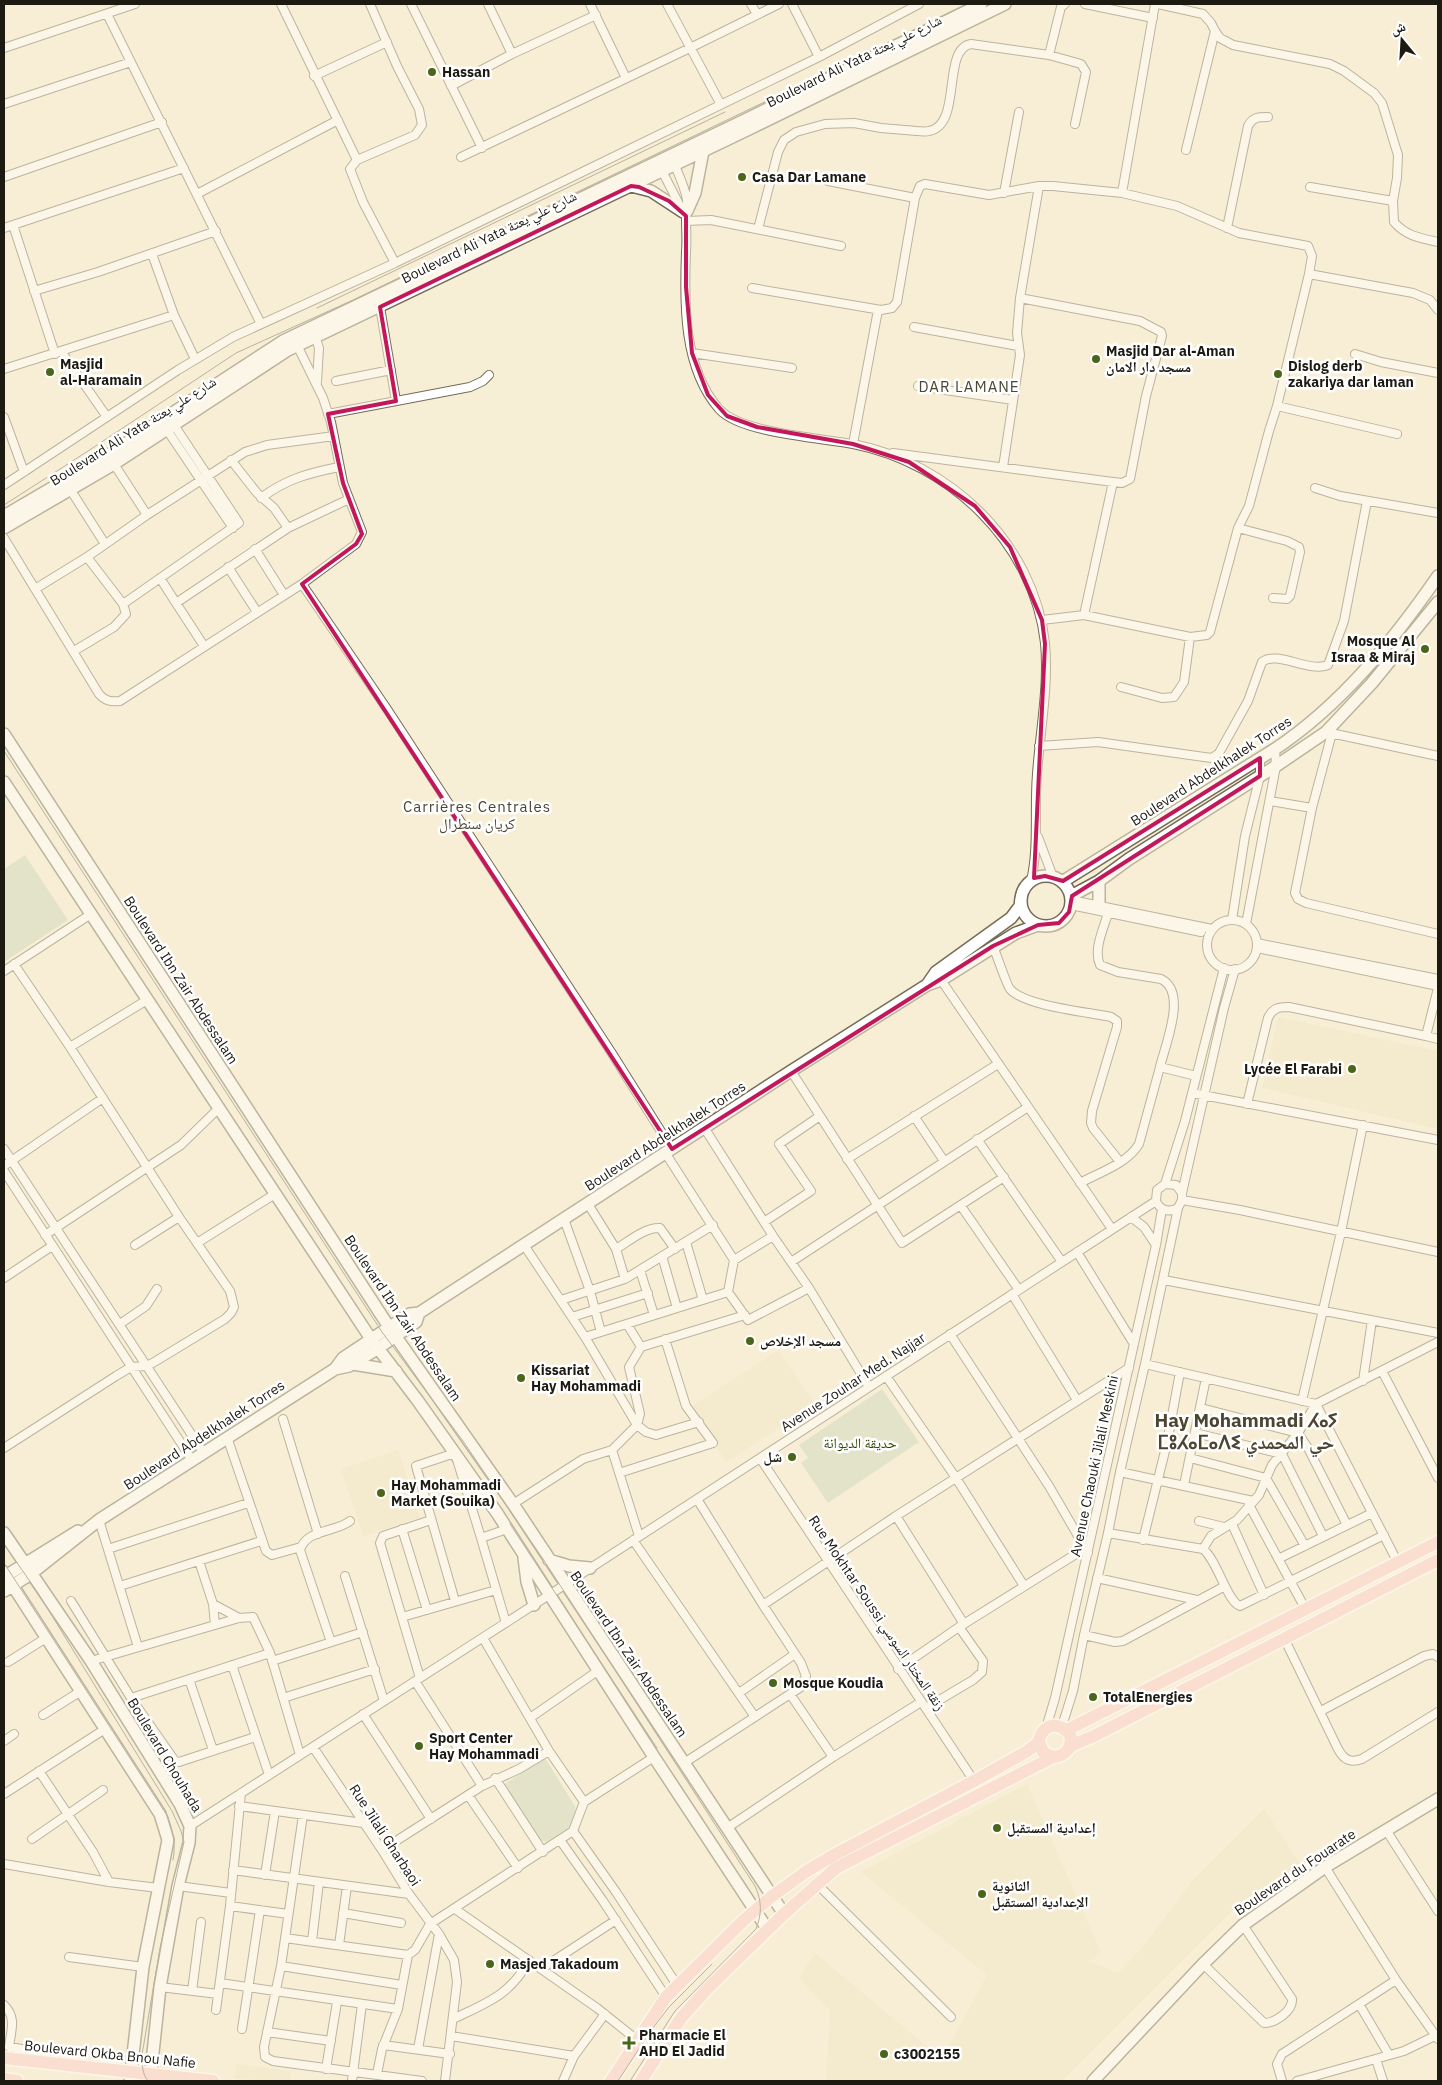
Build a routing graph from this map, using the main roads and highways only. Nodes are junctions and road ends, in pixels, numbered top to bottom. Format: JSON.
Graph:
{"nodes":[{"id":1,"x":1438,"y":1542,"type":"edge"},
{"id":2,"x":1438,"y":1560,"type":"edge"},
{"id":3,"x":1064,"y":1728,"type":"junction"},
{"id":4,"x":1039,"y":1742,"type":"junction"},
{"id":5,"x":1070,"y":1746,"type":"junction"},
{"id":6,"x":1053,"y":1757,"type":"junction"},
{"id":7,"x":7,"y":2054,"type":"edge"},
{"id":8,"x":130,"y":2077,"type":"edge"},
{"id":9,"x":150,"y":2077,"type":"edge"},
{"id":10,"x":4,"y":2079,"type":"edge"},
{"id":11,"x":17,"y":2081,"type":"edge"},
{"id":12,"x":213,"y":2081,"type":"edge"},
{"id":13,"x":611,"y":2081,"type":"edge"},
{"id":14,"x":641,"y":2081,"type":"edge"}],
"edges":[{"from":1,"to":3,"type":"main road"},
{"from":2,"to":5,"type":"main road"},
{"from":3,"to":4,"type":"main road"},
{"from":3,"to":5,"type":"main road"},
{"from":4,"to":6,"type":"main road"},
{"from":4,"to":13,"type":"main road"},
{"from":5,"to":6,"type":"main road"},
{"from":6,"to":14,"type":"main road"},
{"from":7,"to":8,"type":"main road","name":"Boulevard Okba Bnou Nafie"},
{"from":8,"to":9,"type":"main road","name":"Boulevard Okba Bnou Nafie"},
{"from":9,"to":12,"type":"main road","name":"Boulevard Okba Bnou Nafie"},
{"from":10,"to":11,"type":"main road"}]}
